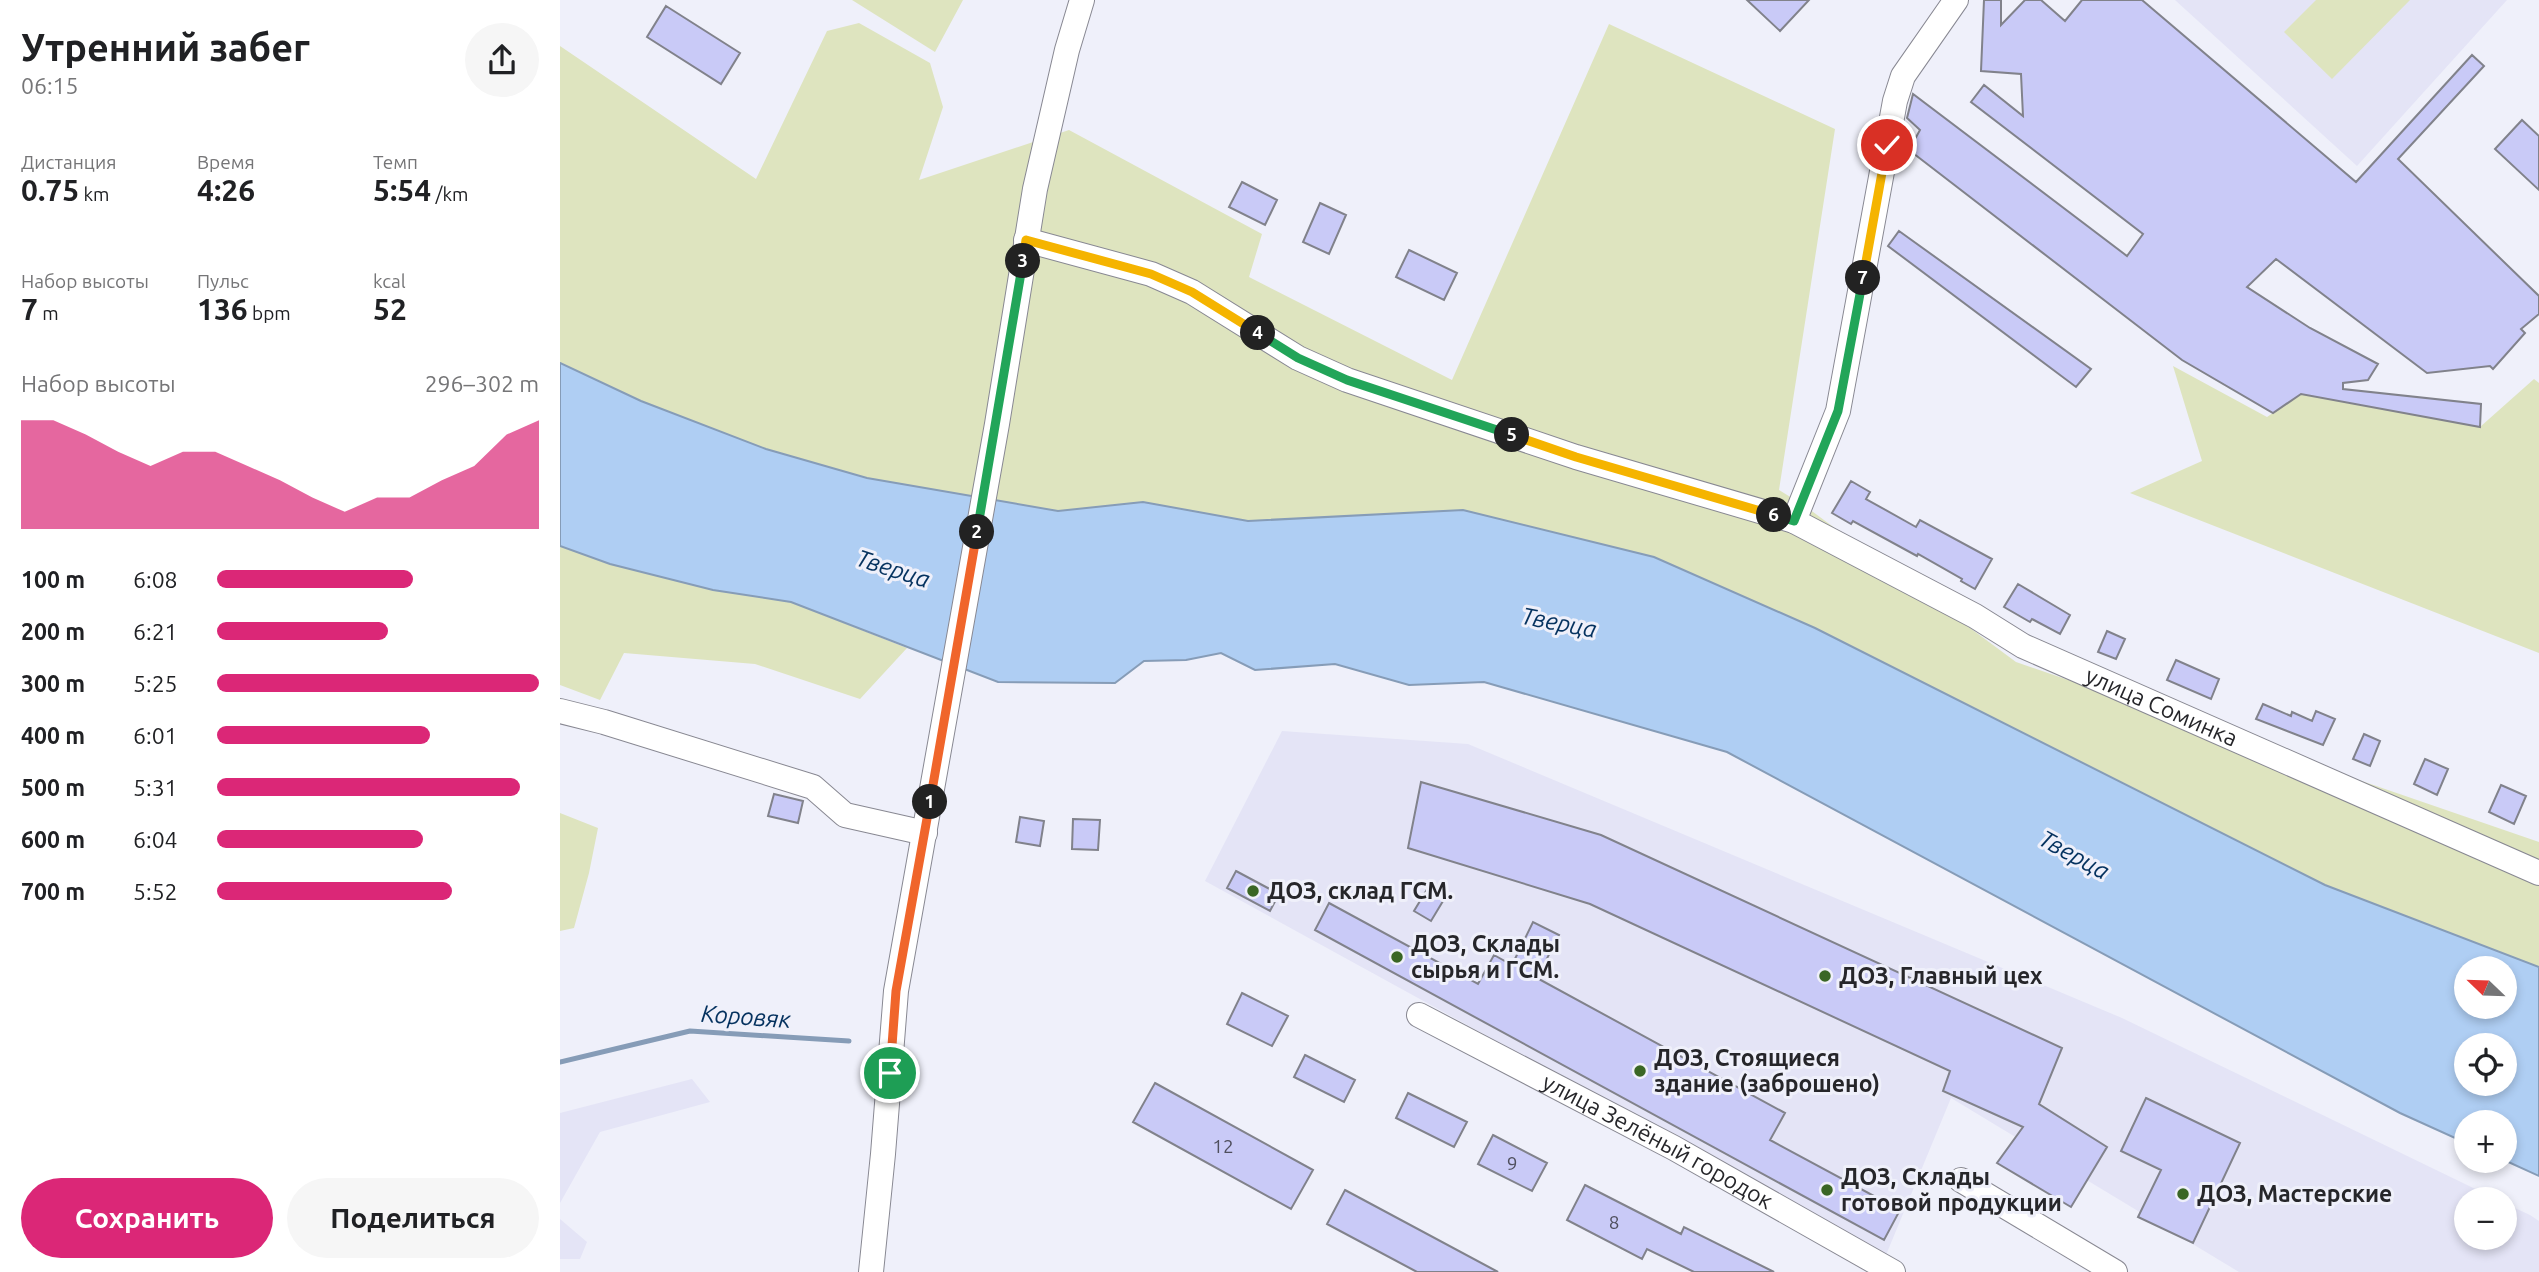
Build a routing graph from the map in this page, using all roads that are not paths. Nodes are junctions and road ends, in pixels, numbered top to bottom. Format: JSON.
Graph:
{"nodes":[{"id":1,"x":1082,"y":0,"type":"edge"},
{"id":2,"x":1956,"y":0,"type":"edge"},
{"id":3,"x":1026,"y":240,"type":"junction"},
{"id":4,"x":1794,"y":521,"type":"junction"},
{"id":5,"x":560,"y":711,"type":"edge"},
{"id":6,"x":925,"y":833,"type":"junction"},
{"id":7,"x":2539,"y":873,"type":"edge"},
{"id":8,"x":1419,"y":1015,"type":"dead end"},
{"id":9,"x":1961,"y":1180,"type":"dead end"},
{"id":10,"x":871,"y":1272,"type":"edge"},
{"id":11,"x":1893,"y":1272,"type":"edge"},
{"id":12,"x":2115,"y":1272,"type":"edge"}],
"edges":[{"from":1,"to":3,"type":"street"},
{"from":2,"to":4,"type":"street"},
{"from":3,"to":4,"type":"street","name":"улица Соминка"},
{"from":3,"to":6,"type":"street"},
{"from":4,"to":7,"type":"street","name":"улица Соминка"},
{"from":5,"to":6,"type":"street"},
{"from":6,"to":10,"type":"street"},
{"from":8,"to":11,"type":"street","name":"улица Зелёный городок"},
{"from":9,"to":12,"type":"street"}]}
